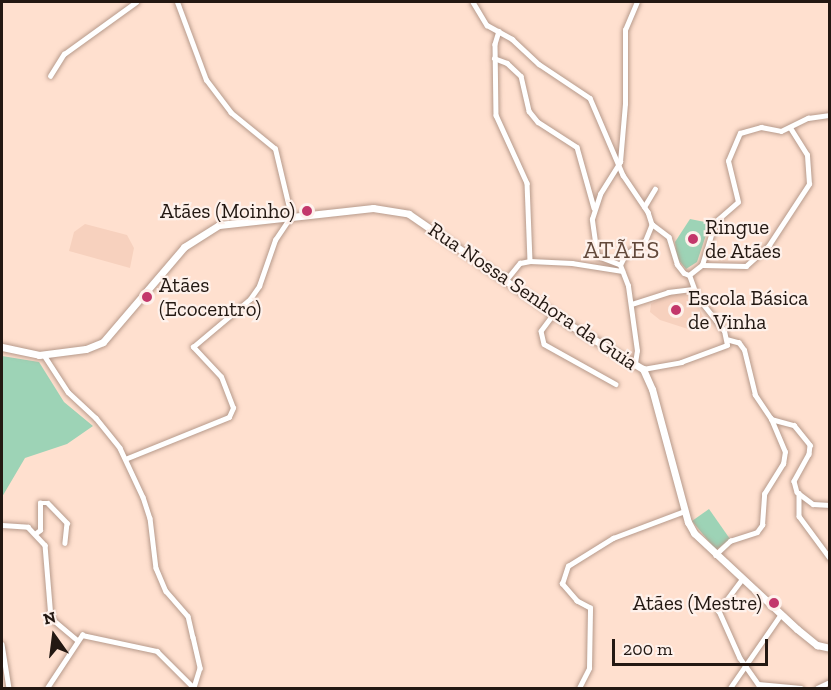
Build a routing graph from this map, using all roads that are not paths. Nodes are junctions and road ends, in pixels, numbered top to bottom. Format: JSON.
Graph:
{"nodes":[{"id":1,"x":136,"y":2,"type":"edge"},
{"id":2,"x":177,"y":2,"type":"edge"},
{"id":3,"x":473,"y":2,"type":"edge"},
{"id":4,"x":636,"y":2,"type":"edge"},
{"id":5,"x":500,"y":31,"type":"junction"},
{"id":6,"x":494,"y":58,"type":"junction"},
{"id":7,"x":50,"y":76,"type":"dead end"},
{"id":8,"x":830,"y":116,"type":"edge"},
{"id":9,"x":790,"y":128,"type":"junction"},
{"id":10,"x":620,"y":162,"type":"junction"},
{"id":11,"x":655,"y":189,"type":"dead end"},
{"id":12,"x":644,"y":207,"type":"junction"},
{"id":13,"x":594,"y":208,"type":"junction"},
{"id":14,"x":291,"y":216,"type":"junction"},
{"id":15,"x":652,"y":224,"type":"junction"},
{"id":16,"x":530,"y":261,"type":"junction"},
{"id":17,"x":620,"y":265,"type":"junction"},
{"id":18,"x":702,"y":265,"type":"junction"},
{"id":19,"x":622,"y":271,"type":"junction"},
{"id":20,"x":689,"y":275,"type":"junction"},
{"id":21,"x":506,"y":280,"type":"junction"},
{"id":22,"x":693,"y":289,"type":"junction"},
{"id":23,"x":632,"y":304,"type":"junction"},
{"id":24,"x":554,"y":314,"type":"junction"},
{"id":25,"x":728,"y":340,"type":"junction"},
{"id":26,"x":2,"y":347,"type":"edge"},
{"id":27,"x":44,"y":355,"type":"junction"},
{"id":28,"x":634,"y":363,"type":"junction"},
{"id":29,"x":643,"y":369,"type":"junction"},
{"id":30,"x":616,"y":384,"type":"dead end"},
{"id":31,"x":771,"y":419,"type":"junction"},
{"id":32,"x":125,"y":459,"type":"junction"},
{"id":33,"x":799,"y":493,"type":"junction"},
{"id":34,"x":830,"y":505,"type":"edge"},
{"id":35,"x":685,"y":511,"type":"junction"},
{"id":36,"x":2,"y":525,"type":"edge"},
{"id":37,"x":36,"y":533,"type":"junction"},
{"id":38,"x":65,"y":543,"type":"dead end"},
{"id":39,"x":715,"y":555,"type":"junction"},
{"id":40,"x":830,"y":558,"type":"edge"},
{"id":41,"x":742,"y":580,"type":"junction"},
{"id":42,"x":781,"y":614,"type":"junction"},
{"id":43,"x":77,"y":640,"type":"junction"},
{"id":44,"x":2,"y":644,"type":"edge"},
{"id":45,"x":830,"y":648,"type":"edge"},
{"id":46,"x":745,"y":664,"type":"junction"},
{"id":47,"x":830,"y":682,"type":"edge"},
{"id":48,"x":9,"y":688,"type":"edge"},
{"id":49,"x":47,"y":688,"type":"edge"},
{"id":50,"x":194,"y":688,"type":"edge"},
{"id":51,"x":579,"y":688,"type":"edge"},
{"id":52,"x":730,"y":688,"type":"edge"},
{"id":53,"x":801,"y":688,"type":"edge"},
{"id":54,"x":817,"y":688,"type":"edge"}],
"edges":[{"from":1,"to":7,"type":"street"},
{"from":2,"to":14,"type":"street"},
{"from":3,"to":5,"type":"street"},
{"from":4,"to":10,"type":"street"},
{"from":5,"to":6,"type":"street"},
{"from":5,"to":10,"type":"street"},
{"from":6,"to":13,"type":"street"},
{"from":6,"to":16,"type":"street"},
{"from":8,"to":9,"type":"street"},
{"from":9,"to":18,"type":"street"},
{"from":9,"to":18,"type":"street"},
{"from":10,"to":12,"type":"street"},
{"from":10,"to":13,"type":"street"},
{"from":11,"to":12,"type":"street"},
{"from":12,"to":15,"type":"street"},
{"from":13,"to":17,"type":"street"},
{"from":14,"to":21,"type":"main road","name":"Rua Nossa Senhora da Guia"},
{"from":14,"to":27,"type":"main road","name":"Rua Nossa Senhora da Guia"},
{"from":14,"to":32,"type":"street"},
{"from":15,"to":17,"type":"street"},
{"from":15,"to":20,"type":"street"},
{"from":16,"to":19,"type":"street"},
{"from":16,"to":21,"type":"street"},
{"from":17,"to":19,"type":"street"},
{"from":18,"to":20,"type":"street"},
{"from":19,"to":23,"type":"street"},
{"from":20,"to":22,"type":"street"},
{"from":21,"to":24,"type":"main road","name":"Rua Nossa Senhora da Guia"},
{"from":22,"to":23,"type":"street"},
{"from":22,"to":25,"type":"street"},
{"from":23,"to":28,"type":"street"},
{"from":24,"to":28,"type":"main road","name":"Rua Nossa Senhora da Guia"},
{"from":24,"to":30,"type":"street"},
{"from":25,"to":29,"type":"street"},
{"from":25,"to":31,"type":"street"},
{"from":26,"to":27,"type":"main road","name":"Rua Nossa Senhora da Guia"},
{"from":27,"to":32,"type":"street"},
{"from":28,"to":29,"type":"main road","name":"Rua Nossa Senhora da Guia"},
{"from":29,"to":35,"type":"main road","name":"Rua Nossa Senhora da Guia"},
{"from":31,"to":33,"type":"street"},
{"from":31,"to":39,"type":"street"},
{"from":32,"to":50,"type":"street"},
{"from":33,"to":34,"type":"street"},
{"from":33,"to":40,"type":"street"},
{"from":35,"to":39,"type":"main road","name":"Rua Nossa Senhora da Guia"},
{"from":35,"to":51,"type":"street"},
{"from":36,"to":37,"type":"street"},
{"from":37,"to":38,"type":"street"},
{"from":37,"to":43,"type":"street"},
{"from":39,"to":41,"type":"main road","name":"Rua Nossa Senhora da Guia"},
{"from":41,"to":42,"type":"main road","name":"Rua Nossa Senhora da Guia"},
{"from":41,"to":46,"type":"street"},
{"from":42,"to":45,"type":"main road","name":"Rua Nossa Senhora da Guia"},
{"from":42,"to":46,"type":"street"},
{"from":43,"to":49,"type":"street"},
{"from":43,"to":50,"type":"street"},
{"from":44,"to":48,"type":"street"},
{"from":46,"to":52,"type":"street"},
{"from":46,"to":53,"type":"street"},
{"from":47,"to":54,"type":"street"}]}
